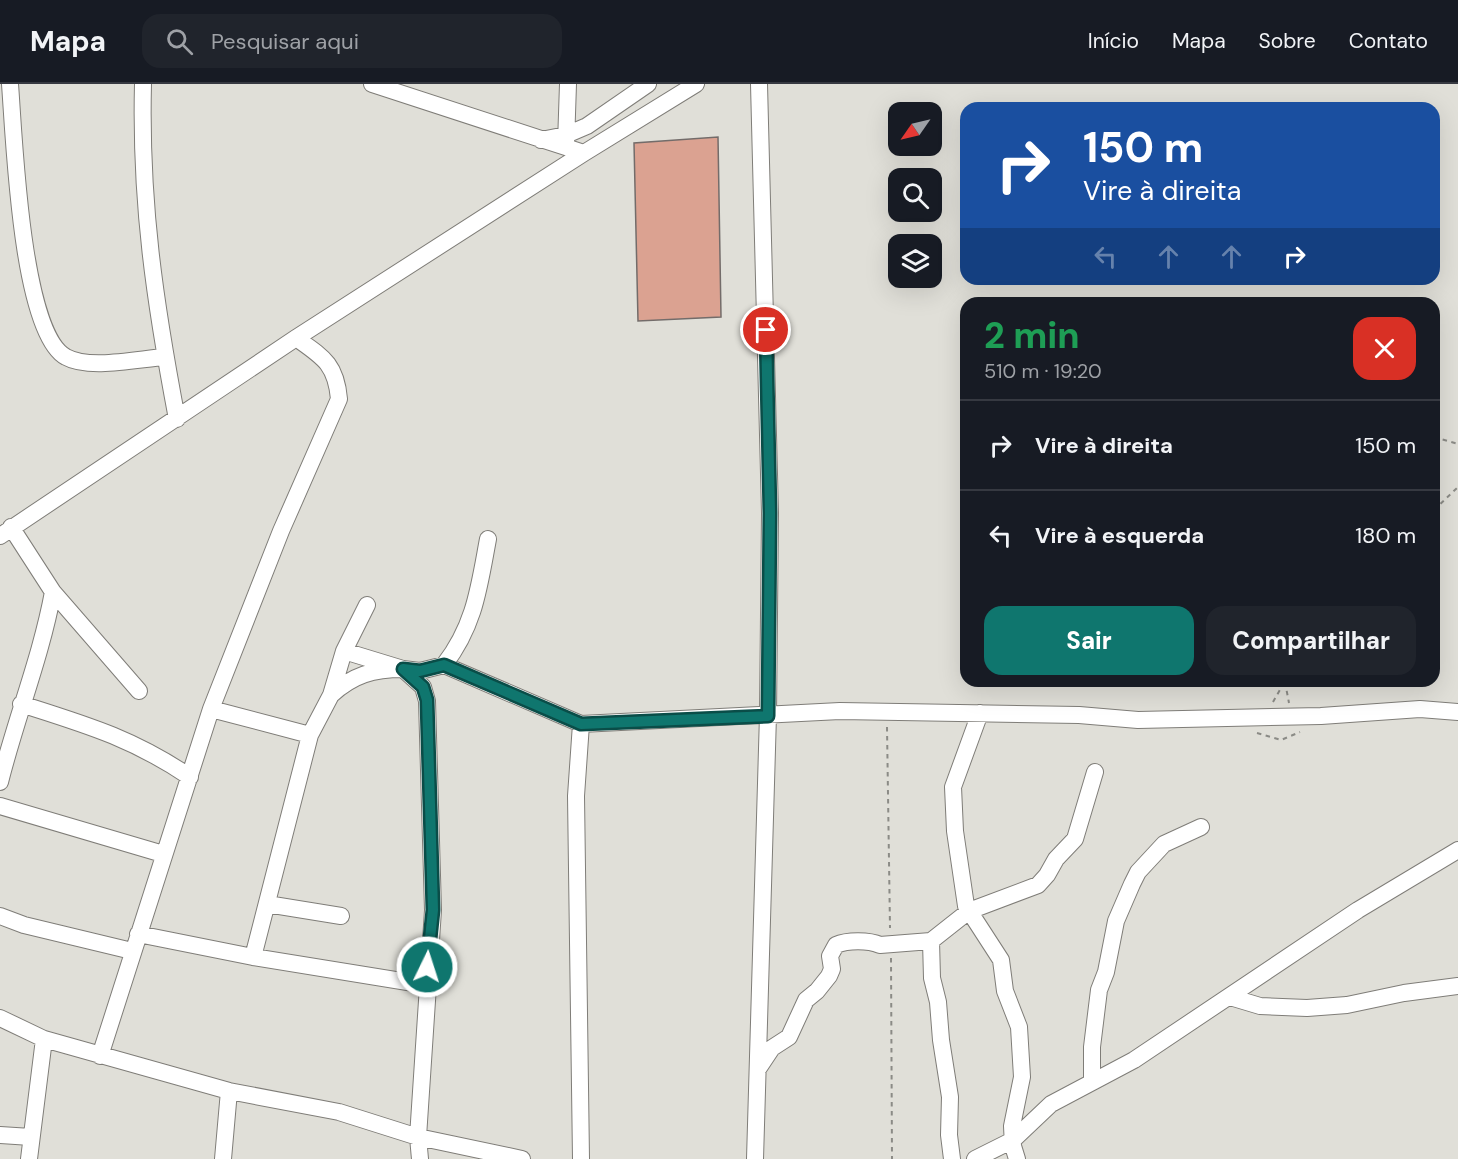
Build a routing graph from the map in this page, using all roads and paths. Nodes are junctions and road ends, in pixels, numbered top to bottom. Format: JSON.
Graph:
{"nodes":[{"id":1,"x":10,"y":84,"type":"edge"},
{"id":2,"x":143,"y":84,"type":"edge"},
{"id":3,"x":372,"y":84,"type":"edge"},
{"id":4,"x":568,"y":84,"type":"edge"},
{"id":5,"x":648,"y":84,"type":"edge"},
{"id":6,"x":696,"y":84,"type":"edge"},
{"id":7,"x":749,"y":84,"type":"edge"},
{"id":8,"x":759,"y":84,"type":"edge"},
{"id":9,"x":396,"y":88,"type":"edge"},
{"id":10,"x":759,"y":108,"type":"junction"},
{"id":11,"x":566,"y":142,"type":"junction"},
{"id":12,"x":584,"y":153,"type":"junction"},
{"id":13,"x":296,"y":338,"type":"junction"},
{"id":14,"x":165,"y":357,"type":"junction"},
{"id":15,"x":177,"y":419,"type":"junction"},
{"id":16,"x":1440,"y":439,"type":"edge"},
{"id":17,"x":1458,"y":444,"type":"edge"},
{"id":18,"x":1458,"y":487,"type":"edge"},
{"id":19,"x":1440,"y":504,"type":"edge"},
{"id":20,"x":6,"y":531,"type":"edge"},
{"id":21,"x":488,"y":539,"type":"dead end"},
{"id":22,"x":53,"y":592,"type":"junction"},
{"id":23,"x":367,"y":605,"type":"dead end"},
{"id":24,"x":344,"y":651,"type":"junction"},
{"id":25,"x":444,"y":665,"type":"junction"},
{"id":26,"x":403,"y":669,"type":"junction"},
{"id":27,"x":1282,"y":687,"type":"edge"},
{"id":28,"x":1286,"y":687,"type":"edge"},
{"id":29,"x":139,"y":691,"type":"dead end"},
{"id":30,"x":331,"y":695,"type":"junction"},
{"id":31,"x":21,"y":704,"type":"junction"},
{"id":32,"x":211,"y":709,"type":"junction"},
{"id":33,"x":980,"y":712,"type":"junction"},
{"id":34,"x":1458,"y":712,"type":"edge"},
{"id":35,"x":768,"y":716,"type":"junction"},
{"id":36,"x":1265,"y":716,"type":"junction"},
{"id":37,"x":1292,"y":716,"type":"junction"},
{"id":38,"x":581,"y":724,"type":"junction"},
{"id":39,"x":310,"y":735,"type":"junction"},
{"id":40,"x":1095,"y":772,"type":"dead end"},
{"id":41,"x":190,"y":777,"type":"junction"},
{"id":42,"x":0,"y":782,"type":"edge"},
{"id":43,"x":0,"y":806,"type":"edge"},
{"id":44,"x":1201,"y":827,"type":"dead end"},
{"id":45,"x":1458,"y":850,"type":"edge"},
{"id":46,"x":162,"y":854,"type":"junction"},
{"id":47,"x":267,"y":904,"type":"junction"},
{"id":48,"x":969,"y":911,"type":"junction"},
{"id":49,"x":0,"y":916,"type":"edge"},
{"id":50,"x":341,"y":916,"type":"dead end"},
{"id":51,"x":138,"y":934,"type":"junction"},
{"id":52,"x":931,"y":941,"type":"junction"},
{"id":53,"x":132,"y":951,"type":"junction"},
{"id":54,"x":253,"y":957,"type":"junction"},
{"id":55,"x":426,"y":985,"type":"junction"},
{"id":56,"x":1458,"y":986,"type":"edge"},
{"id":57,"x":1230,"y":997,"type":"junction"},
{"id":58,"x":0,"y":1018,"type":"edge"},
{"id":59,"x":44,"y":1039,"type":"junction"},
{"id":60,"x":100,"y":1056,"type":"junction"},
{"id":61,"x":758,"y":1069,"type":"junction"},
{"id":62,"x":1092,"y":1081,"type":"junction"},
{"id":63,"x":229,"y":1091,"type":"junction"},
{"id":64,"x":0,"y":1135,"type":"edge"},
{"id":65,"x":31,"y":1137,"type":"junction"},
{"id":66,"x":418,"y":1137,"type":"junction"},
{"id":67,"x":1013,"y":1140,"type":"junction"},
{"id":68,"x":29,"y":1159,"type":"edge"},
{"id":69,"x":224,"y":1159,"type":"edge"},
{"id":70,"x":420,"y":1159,"type":"edge"},
{"id":71,"x":522,"y":1159,"type":"edge"},
{"id":72,"x":581,"y":1159,"type":"edge"},
{"id":73,"x":756,"y":1159,"type":"edge"},
{"id":74,"x":952,"y":1159,"type":"edge"},
{"id":75,"x":975,"y":1159,"type":"edge"},
{"id":76,"x":1017,"y":1159,"type":"edge"}],
"edges":[{"from":1,"to":14,"type":"street"},
{"from":2,"to":14,"type":"street"},
{"from":3,"to":9,"type":"street"},
{"from":4,"to":11,"type":"street"},
{"from":5,"to":11,"type":"street"},
{"from":6,"to":12,"type":"street"},
{"from":7,"to":10,"type":"street"},
{"from":8,"to":10,"type":"street"},
{"from":9,"to":11,"type":"street"},
{"from":10,"to":35,"type":"street"},
{"from":11,"to":12,"type":"street"},
{"from":12,"to":13,"type":"street"},
{"from":13,"to":15,"type":"street"},
{"from":13,"to":32,"type":"street"},
{"from":14,"to":15,"type":"street"},
{"from":15,"to":20,"type":"street"},
{"from":16,"to":17,"type":"path"},
{"from":18,"to":19,"type":"path"},
{"from":20,"to":22,"type":"street"},
{"from":21,"to":25,"type":"street"},
{"from":22,"to":29,"type":"street"},
{"from":22,"to":31,"type":"street"},
{"from":23,"to":24,"type":"street"},
{"from":24,"to":26,"type":"street"},
{"from":24,"to":30,"type":"street"},
{"from":25,"to":26,"type":"street"},
{"from":25,"to":38,"type":"street"},
{"from":26,"to":30,"type":"street"},
{"from":26,"to":55,"type":"street"},
{"from":27,"to":36,"type":"path"},
{"from":28,"to":37,"type":"path"},
{"from":30,"to":39,"type":"street"},
{"from":31,"to":41,"type":"street"},
{"from":31,"to":42,"type":"street"},
{"from":32,"to":39,"type":"street"},
{"from":32,"to":41,"type":"street"},
{"from":33,"to":35,"type":"street"},
{"from":33,"to":36,"type":"street"},
{"from":33,"to":48,"type":"street"},
{"from":34,"to":37,"type":"street"},
{"from":35,"to":38,"type":"street"},
{"from":35,"to":61,"type":"street"},
{"from":36,"to":37,"type":"street"},
{"from":38,"to":72,"type":"street"},
{"from":39,"to":47,"type":"street"},
{"from":40,"to":48,"type":"street"},
{"from":41,"to":46,"type":"street"},
{"from":43,"to":46,"type":"street"},
{"from":44,"to":62,"type":"street"},
{"from":45,"to":57,"type":"street"},
{"from":46,"to":51,"type":"street"},
{"from":47,"to":50,"type":"street"},
{"from":47,"to":54,"type":"street"},
{"from":48,"to":52,"type":"street"},
{"from":48,"to":67,"type":"street"},
{"from":49,"to":53,"type":"street"},
{"from":51,"to":53,"type":"street"},
{"from":51,"to":54,"type":"street"},
{"from":52,"to":61,"type":"street"},
{"from":52,"to":74,"type":"street"},
{"from":53,"to":60,"type":"street"},
{"from":54,"to":55,"type":"street"},
{"from":55,"to":66,"type":"street"},
{"from":56,"to":57,"type":"street"},
{"from":57,"to":62,"type":"street"},
{"from":58,"to":59,"type":"street"},
{"from":59,"to":60,"type":"street"},
{"from":59,"to":65,"type":"street"},
{"from":60,"to":63,"type":"street"},
{"from":61,"to":73,"type":"street"},
{"from":62,"to":67,"type":"street"},
{"from":63,"to":66,"type":"street"},
{"from":63,"to":69,"type":"street"},
{"from":64,"to":65,"type":"street"},
{"from":65,"to":68,"type":"street"},
{"from":66,"to":70,"type":"street"},
{"from":66,"to":71,"type":"street"},
{"from":67,"to":75,"type":"street"},
{"from":67,"to":76,"type":"street"}]}
